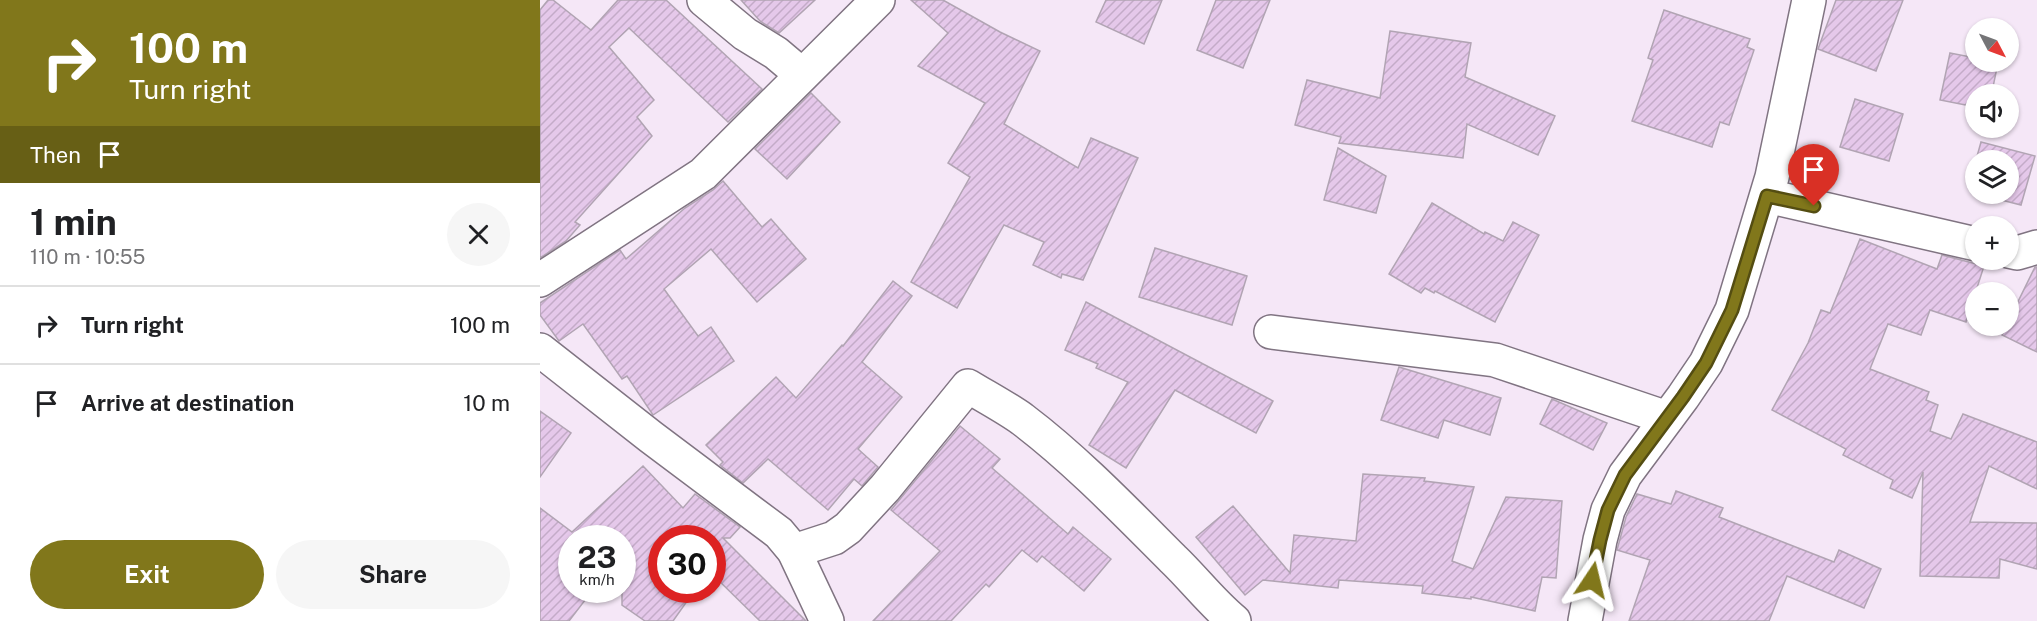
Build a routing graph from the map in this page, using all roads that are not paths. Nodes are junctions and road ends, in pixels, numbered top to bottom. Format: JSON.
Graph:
{"nodes":[{"id":1,"x":704,"y":0,"type":"edge"},
{"id":2,"x":878,"y":0,"type":"edge"},
{"id":3,"x":1809,"y":0,"type":"edge"},
{"id":4,"x":802,"y":75,"type":"junction"},
{"id":5,"x":1767,"y":196,"type":"junction"},
{"id":6,"x":1965,"y":241,"type":"edge"},
{"id":7,"x":2037,"y":247,"type":"edge"},
{"id":8,"x":2019,"y":252,"type":"edge"},
{"id":9,"x":540,"y":280,"type":"edge"},
{"id":10,"x":1271,"y":332,"type":"dead end"},
{"id":11,"x":540,"y":350,"type":"edge"},
{"id":12,"x":1666,"y":418,"type":"junction"},
{"id":13,"x":794,"y":551,"type":"junction"},
{"id":14,"x":827,"y":621,"type":"edge"},
{"id":15,"x":1233,"y":621,"type":"edge"},
{"id":16,"x":1585,"y":621,"type":"edge"}],
"edges":[{"from":1,"to":4,"type":"street"},
{"from":2,"to":4,"type":"street"},
{"from":3,"to":5,"type":"street"},
{"from":4,"to":9,"type":"street"},
{"from":5,"to":6,"type":"street"},
{"from":5,"to":12,"type":"street"},
{"from":7,"to":8,"type":"street"},
{"from":10,"to":12,"type":"street"},
{"from":11,"to":13,"type":"street"},
{"from":12,"to":16,"type":"street"},
{"from":13,"to":14,"type":"street"},
{"from":13,"to":15,"type":"street"}]}
